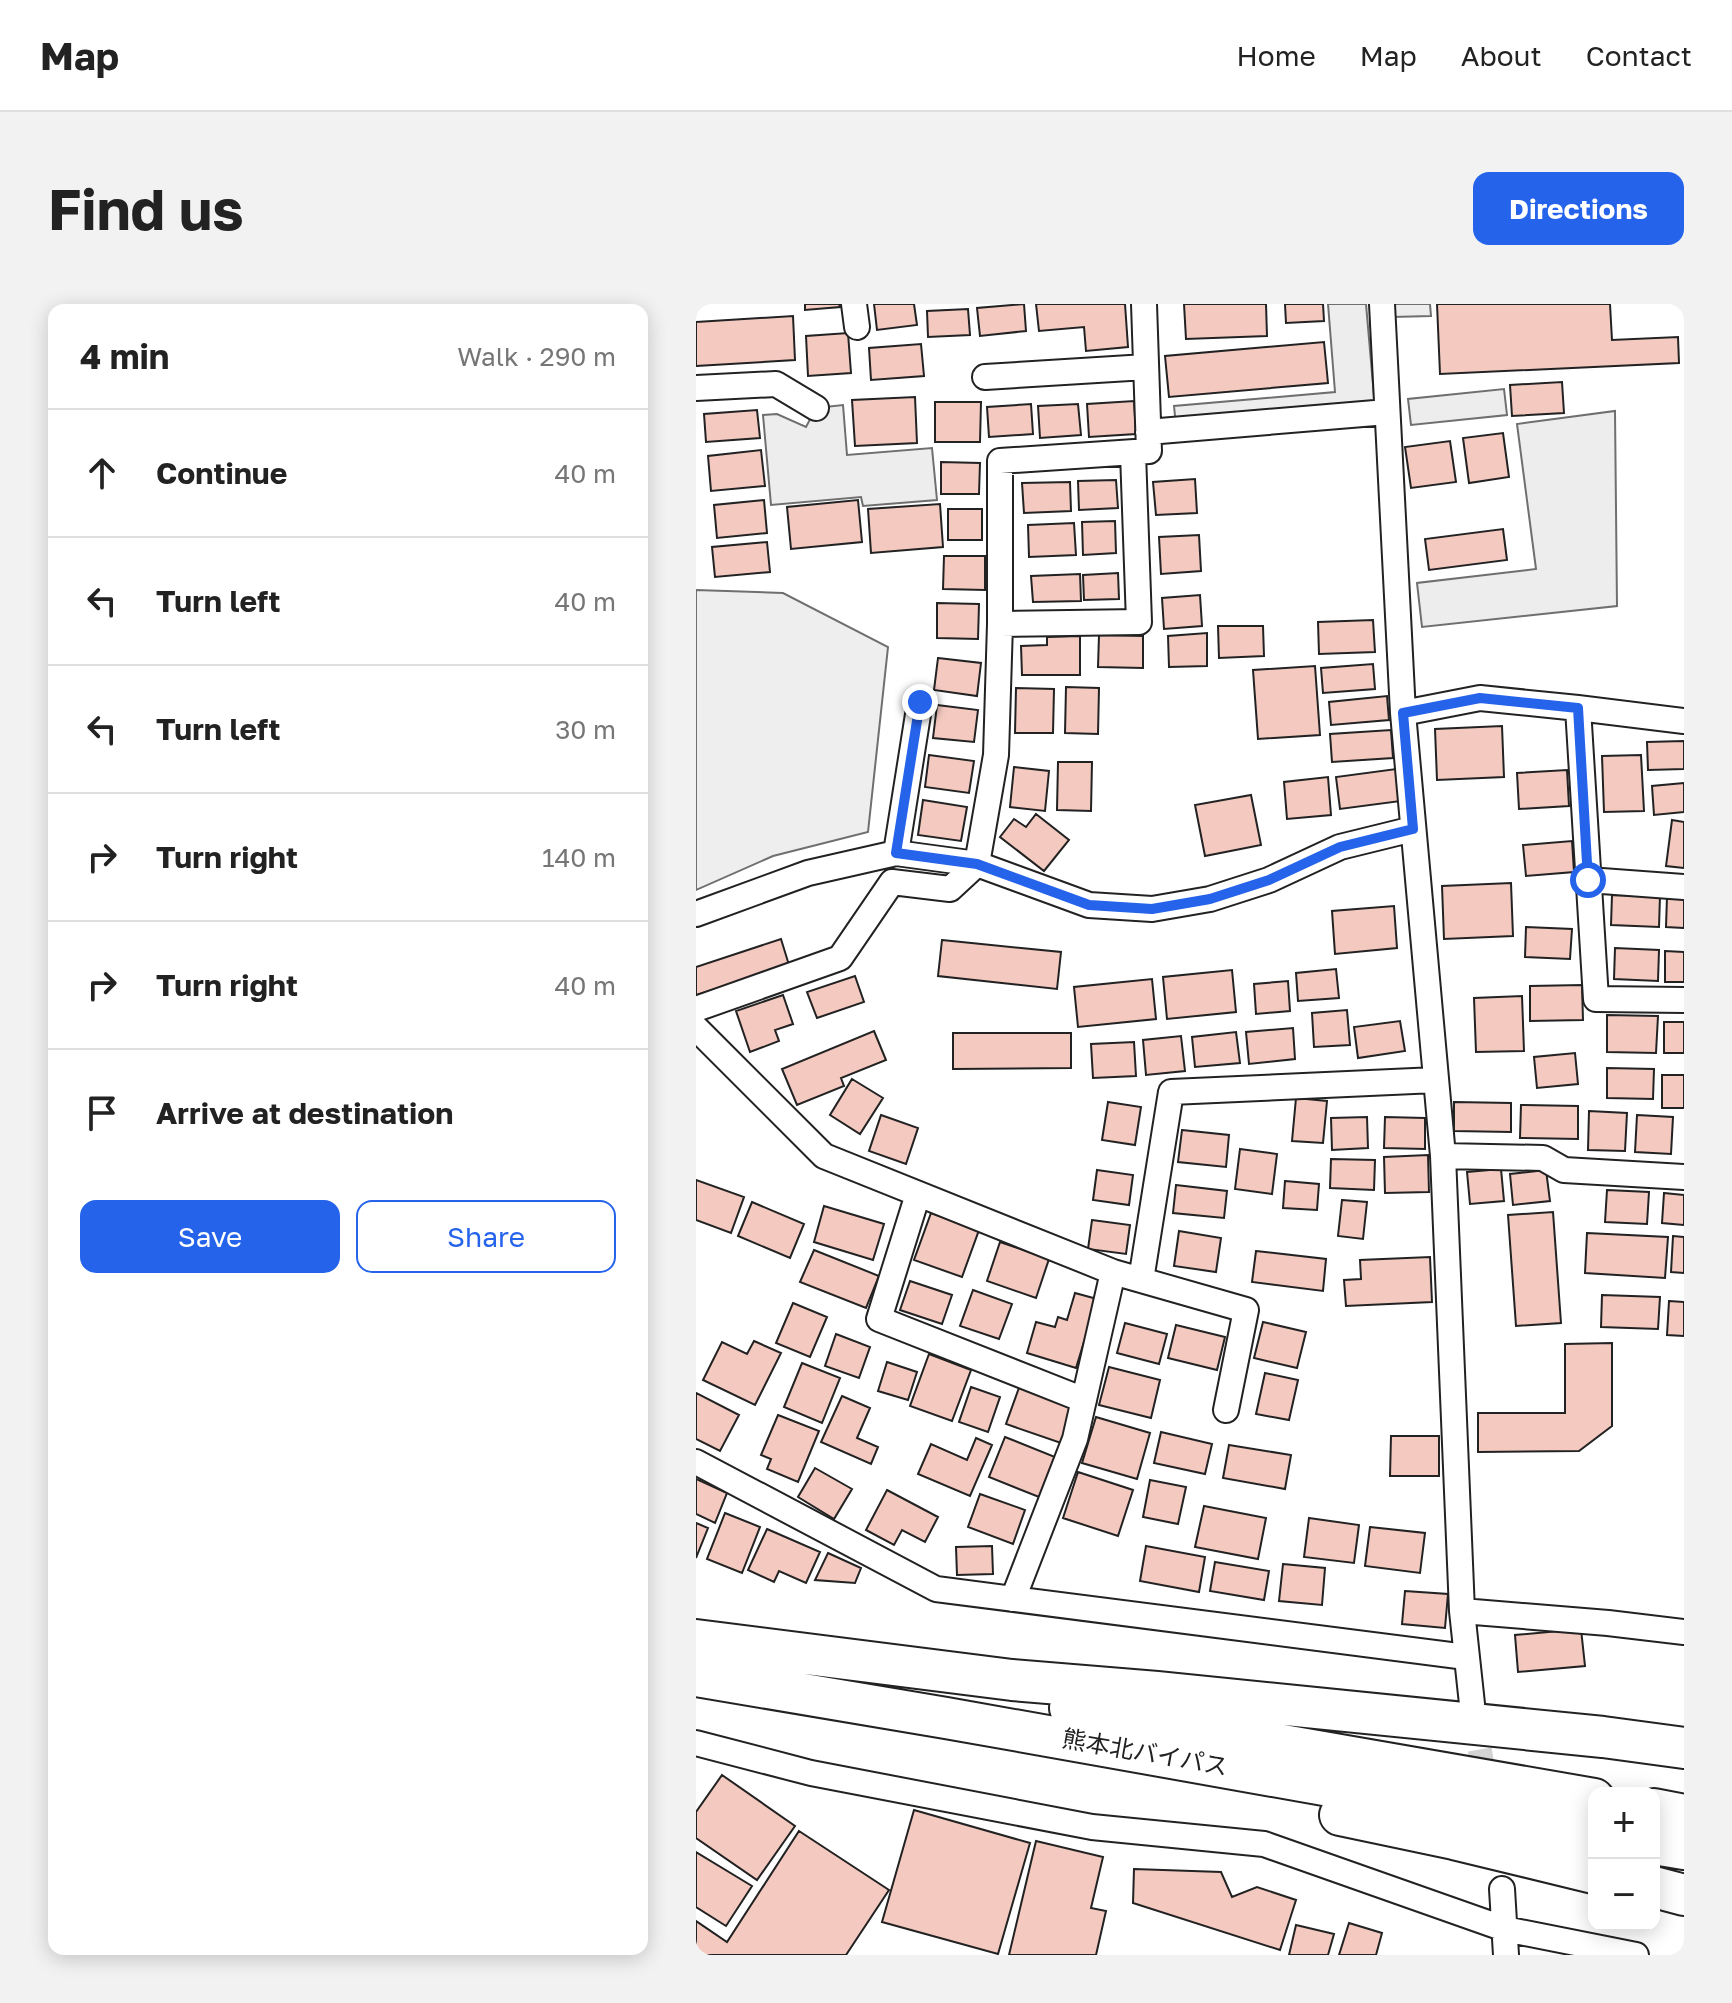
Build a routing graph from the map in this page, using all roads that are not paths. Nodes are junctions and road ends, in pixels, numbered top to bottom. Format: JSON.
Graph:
{"nodes":[{"id":1,"x":1144,"y":304,"type":"edge"},
{"id":2,"x":1382,"y":304,"type":"edge"},
{"id":3,"x":1146,"y":367,"type":"junction"},
{"id":4,"x":985,"y":377,"type":"dead end"},
{"id":5,"x":696,"y":388,"type":"edge"},
{"id":6,"x":816,"y":408,"type":"dead end"},
{"id":7,"x":1387,"y":412,"type":"junction"},
{"id":8,"x":1148,"y":432,"type":"junction"},
{"id":9,"x":1133,"y":453,"type":"junction"},
{"id":10,"x":1000,"y":624,"type":"junction"},
{"id":11,"x":920,"y":702,"type":"dead end"},
{"id":12,"x":1578,"y":708,"type":"junction"},
{"id":13,"x":1403,"y":713,"type":"junction"},
{"id":14,"x":1684,"y":721,"type":"edge"},
{"id":15,"x":1413,"y":829,"type":"junction"},
{"id":16,"x":896,"y":853,"type":"junction"},
{"id":17,"x":977,"y":864,"type":"junction"},
{"id":18,"x":1588,"y":880,"type":"junction"},
{"id":19,"x":1684,"y":887,"type":"edge"},
{"id":20,"x":696,"y":914,"type":"edge"},
{"id":21,"x":1684,"y":1000,"type":"edge"},
{"id":22,"x":696,"y":1009,"type":"edge"},
{"id":23,"x":696,"y":1028,"type":"edge"},
{"id":24,"x":1436,"y":1080,"type":"junction"},
{"id":25,"x":1443,"y":1156,"type":"junction"},
{"id":26,"x":1684,"y":1177,"type":"edge"},
{"id":27,"x":918,"y":1194,"type":"junction"},
{"id":28,"x":1113,"y":1272,"type":"junction"},
{"id":29,"x":1141,"y":1280,"type":"junction"},
{"id":30,"x":1084,"y":1400,"type":"junction"},
{"id":31,"x":1226,"y":1410,"type":"dead end"},
{"id":32,"x":696,"y":1462,"type":"edge"},
{"id":33,"x":1013,"y":1599,"type":"junction"},
{"id":34,"x":1462,"y":1611,"type":"junction"},
{"id":35,"x":1684,"y":1632,"type":"edge"},
{"id":36,"x":696,"y":1642,"type":"edge"},
{"id":37,"x":1466,"y":1657,"type":"junction"},
{"id":38,"x":696,"y":1676,"type":"edge"},
{"id":39,"x":1472,"y":1704,"type":"tunnel mouth"},
{"id":40,"x":946,"y":1718,"type":"junction"},
{"id":41,"x":696,"y":1743,"type":"edge"},
{"id":42,"x":1684,"y":1748,"type":"edge"},
{"id":43,"x":1588,"y":1798,"type":"edge"},
{"id":44,"x":1660,"y":1810,"type":"edge"},
{"id":45,"x":1684,"y":1815,"type":"edge"},
{"id":46,"x":1588,"y":1832,"type":"edge"},
{"id":47,"x":1660,"y":1845,"type":"edge"},
{"id":48,"x":1684,"y":1849,"type":"edge"},
{"id":49,"x":1588,"y":1872,"type":"edge"},
{"id":50,"x":1502,"y":1889,"type":"dead end"},
{"id":51,"x":1660,"y":1889,"type":"edge"},
{"id":52,"x":1684,"y":1895,"type":"edge"},
{"id":53,"x":1505,"y":1929,"type":"junction"},
{"id":54,"x":1506,"y":1955,"type":"edge"},
{"id":55,"x":1636,"y":1955,"type":"edge"}],
"edges":[{"from":1,"to":3,"type":"street"},
{"from":2,"to":7,"type":"street"},
{"from":3,"to":4,"type":"street"},
{"from":3,"to":8,"type":"street"},
{"from":5,"to":6,"type":"street"},
{"from":7,"to":8,"type":"street"},
{"from":7,"to":13,"type":"street"},
{"from":8,"to":9,"type":"street"},
{"from":9,"to":10,"type":"street"},
{"from":9,"to":10,"type":"street"},
{"from":10,"to":17,"type":"street"},
{"from":11,"to":16,"type":"street"},
{"from":12,"to":13,"type":"street"},
{"from":12,"to":14,"type":"street"},
{"from":12,"to":18,"type":"street"},
{"from":13,"to":15,"type":"street"},
{"from":15,"to":17,"type":"street"},
{"from":15,"to":24,"type":"street"},
{"from":16,"to":17,"type":"street"},
{"from":16,"to":20,"type":"street"},
{"from":17,"to":22,"type":"street"},
{"from":18,"to":19,"type":"street"},
{"from":18,"to":21,"type":"street"},
{"from":23,"to":27,"type":"street"},
{"from":24,"to":25,"type":"street"},
{"from":24,"to":29,"type":"street"},
{"from":25,"to":26,"type":"street"},
{"from":25,"to":34,"type":"street"},
{"from":27,"to":28,"type":"street"},
{"from":27,"to":30,"type":"street"},
{"from":28,"to":29,"type":"street"},
{"from":28,"to":30,"type":"street"},
{"from":29,"to":31,"type":"street"},
{"from":30,"to":33,"type":"street"},
{"from":32,"to":33,"type":"street"},
{"from":33,"to":37,"type":"street"},
{"from":34,"to":35,"type":"street"},
{"from":34,"to":37,"type":"street"},
{"from":36,"to":42,"type":"highway"},
{"from":36,"to":43,"type":"highway","name":"熊本北バイパス"},
{"from":37,"to":39,"type":"street"},
{"from":38,"to":40,"type":"highway","name":"熊本北バイパス"},
{"from":40,"to":46,"type":"highway","name":"熊本北バイパス"},
{"from":40,"to":49,"type":"highway"},
{"from":41,"to":53,"type":"street"},
{"from":44,"to":45,"type":"highway"},
{"from":47,"to":48,"type":"highway"},
{"from":50,"to":53,"type":"street"},
{"from":51,"to":52,"type":"highway"},
{"from":53,"to":54,"type":"street"},
{"from":53,"to":55,"type":"street"}]}
